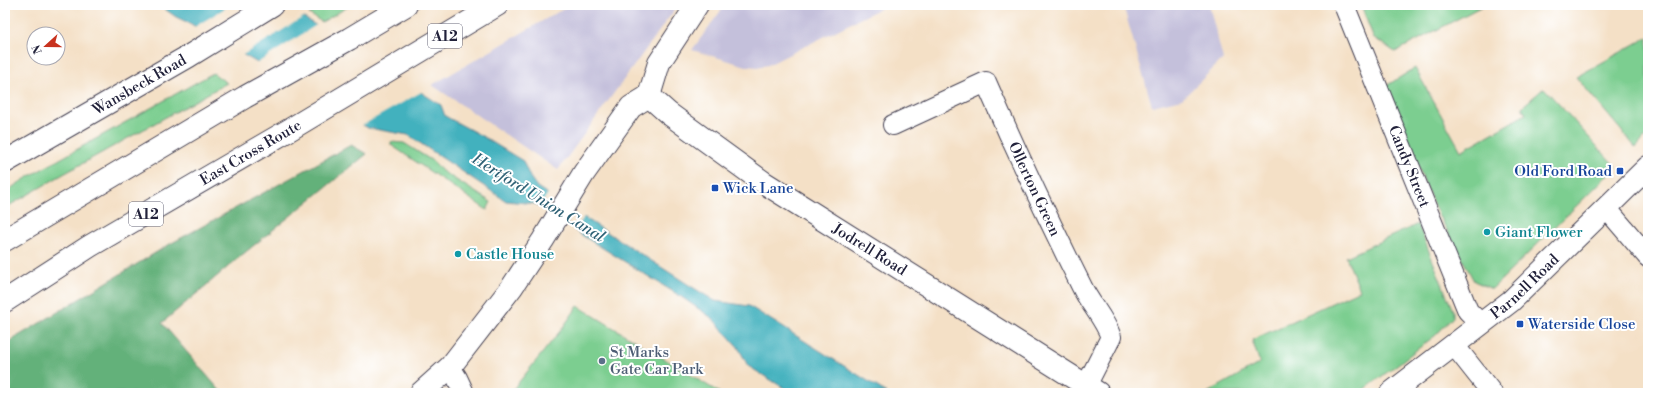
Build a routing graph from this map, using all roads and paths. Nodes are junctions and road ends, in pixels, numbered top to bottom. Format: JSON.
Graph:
{"nodes":[{"id":1,"x":272,"y":5,"type":"edge"},
{"id":2,"x":406,"y":5,"type":"edge"},
{"id":3,"x":497,"y":5,"type":"edge"},
{"id":4,"x":697,"y":5,"type":"edge"},
{"id":5,"x":1344,"y":5,"type":"edge"},
{"id":6,"x":648,"y":96,"type":"junction"},
{"id":7,"x":893,"y":125,"type":"dead end"},
{"id":8,"x":5,"y":162,"type":"edge"},
{"id":9,"x":1648,"y":167,"type":"edge"},
{"id":10,"x":1607,"y":209,"type":"junction"},
{"id":11,"x":8,"y":240,"type":"edge"},
{"id":12,"x":1648,"y":257,"type":"edge"},
{"id":13,"x":5,"y":301,"type":"edge"},
{"id":14,"x":1481,"y":324,"type":"junction"},
{"id":15,"x":1454,"y":344,"type":"junction"},
{"id":16,"x":450,"y":367,"type":"junction"},
{"id":17,"x":1092,"y":389,"type":"edge"},
{"id":18,"x":421,"y":393,"type":"edge"},
{"id":19,"x":464,"y":393,"type":"edge"},
{"id":20,"x":1391,"y":393,"type":"edge"},
{"id":21,"x":1492,"y":393,"type":"edge"}],
"edges":[{"from":1,"to":8,"type":"main road","name":"Wansbeck Road"},
{"from":2,"to":11,"type":"main road"},
{"from":3,"to":13,"type":"main road","name":"East Cross Route","number":"A12"},
{"from":4,"to":6,"type":"main road"},
{"from":5,"to":14,"type":"street","name":"Candy Street"},
{"from":6,"to":16,"type":"main road"},
{"from":6,"to":17,"type":"main road","name":"Jodrell Road"},
{"from":7,"to":17,"type":"street","name":"Ollerton Green"},
{"from":9,"to":10,"type":"main road","name":"Parnell Road"},
{"from":10,"to":12,"type":"street"},
{"from":10,"to":14,"type":"main road","name":"Parnell Road"},
{"from":14,"to":15,"type":"main road","name":"Parnell Road"},
{"from":15,"to":20,"type":"main road","name":"Parnell Road"},
{"from":15,"to":21,"type":"street"},
{"from":16,"to":18,"type":"main road"},
{"from":16,"to":19,"type":"street"}]}
